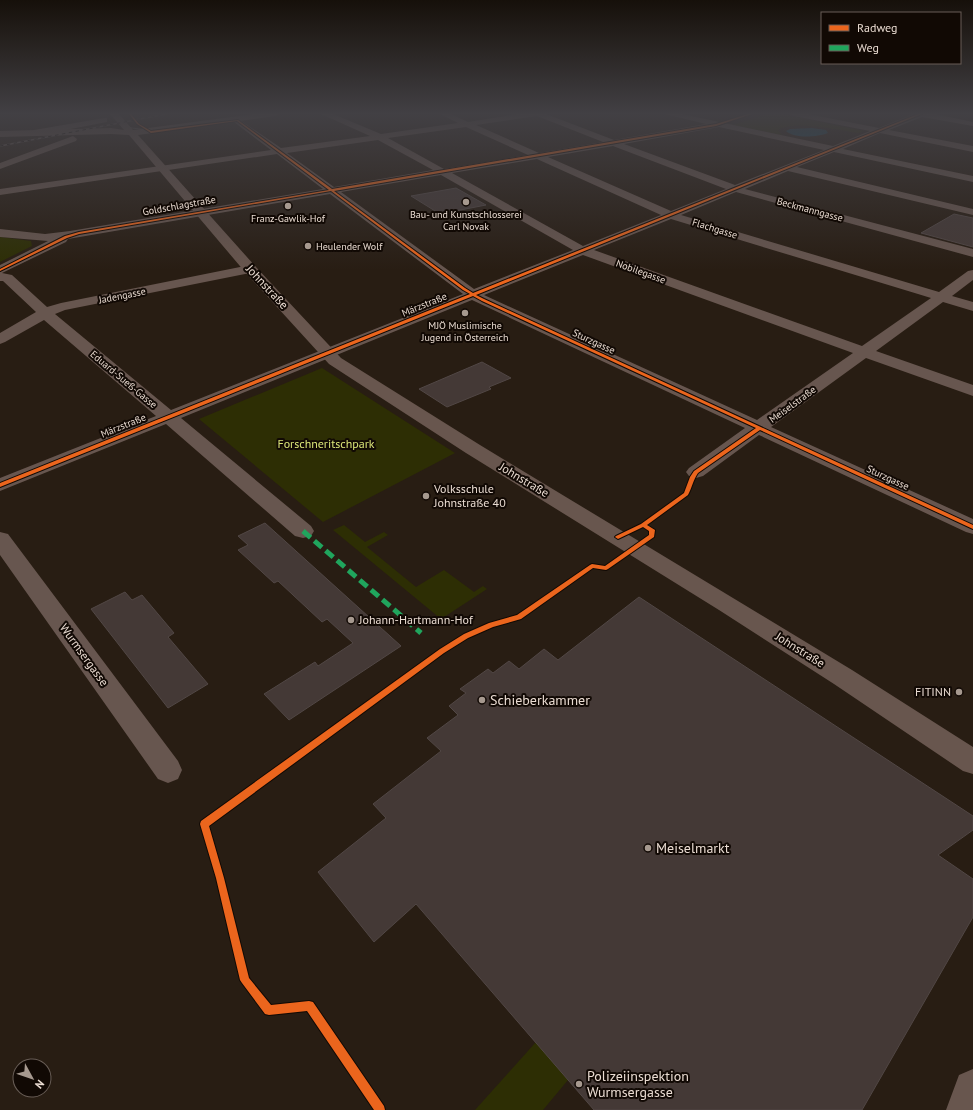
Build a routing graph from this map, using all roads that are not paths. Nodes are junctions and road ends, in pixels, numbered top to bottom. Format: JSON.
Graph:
{"nodes":[{"id":1,"x":161,"y":166,"type":"edge"},
{"id":2,"x":179,"y":166,"type":"edge"},
{"id":3,"x":298,"y":166,"type":"edge"},
{"id":4,"x":429,"y":166,"type":"edge"},
{"id":5,"x":477,"y":166,"type":"edge"},
{"id":6,"x":558,"y":166,"type":"edge"},
{"id":7,"x":674,"y":166,"type":"edge"},
{"id":8,"x":793,"y":166,"type":"edge"},
{"id":9,"x":910,"y":166,"type":"edge"},
{"id":10,"x":163,"y":168,"type":"junction"},
{"id":11,"x":787,"y":168,"type":"junction"},
{"id":12,"x":440,"y":172,"type":"junction"},
{"id":13,"x":973,"y":179,"type":"edge"},
{"id":14,"x":735,"y":189,"type":"junction"},
{"id":15,"x":330,"y":190,"type":"junction"},
{"id":16,"x":0,"y":192,"type":"edge"},
{"id":17,"x":200,"y":212,"type":"junction"},
{"id":18,"x":973,"y":212,"type":"edge"},
{"id":19,"x":671,"y":215,"type":"junction"},
{"id":20,"x":0,"y":233,"type":"edge"},
{"id":21,"x":70,"y":235,"type":"junction"},
{"id":22,"x":582,"y":250,"type":"junction"},
{"id":23,"x":973,"y":252,"type":"edge"},
{"id":24,"x":250,"y":269,"type":"junction"},
{"id":25,"x":0,"y":270,"type":"edge"},
{"id":26,"x":973,"y":274,"type":"edge"},
{"id":27,"x":0,"y":277,"type":"edge"},
{"id":28,"x":473,"y":295,"type":"junction"},
{"id":29,"x":940,"y":296,"type":"junction"},
{"id":30,"x":973,"y":307,"type":"edge"},
{"id":31,"x":45,"y":312,"type":"junction"},
{"id":32,"x":0,"y":339,"type":"edge"},
{"id":33,"x":864,"y":352,"type":"junction"},
{"id":34,"x":327,"y":354,"type":"junction"},
{"id":35,"x":973,"y":392,"type":"edge"},
{"id":36,"x":169,"y":417,"type":"junction"},
{"id":37,"x":758,"y":428,"type":"junction"},
{"id":38,"x":696,"y":472,"type":"dead end"},
{"id":39,"x":0,"y":485,"type":"edge"},
{"id":40,"x":973,"y":527,"type":"edge"},
{"id":41,"x":303,"y":531,"type":"dead end"},
{"id":42,"x":0,"y":540,"type":"edge"},
{"id":43,"x":973,"y":762,"type":"edge"},
{"id":44,"x":168,"y":770,"type":"dead end"},
{"id":45,"x":973,"y":1088,"type":"edge"},
{"id":46,"x":966,"y":1110,"type":"edge"}],
"edges":[{"from":1,"to":10,"type":"main road","name":"Johnstraße"},
{"from":2,"to":10,"type":"street"},
{"from":3,"to":15,"type":"street","name":"Sturzgasse"},
{"from":4,"to":12,"type":"street","name":"Nobilegasse"},
{"from":5,"to":12,"type":"street","name":"Goldschlagstraße"},
{"from":6,"to":19,"type":"street","name":"Flachgasse"},
{"from":7,"to":14,"type":"street","name":"Beckmanngasse"},
{"from":8,"to":11,"type":"street","name":"Märzstraße"},
{"from":9,"to":13,"type":"street"},
{"from":10,"to":16,"type":"street"},
{"from":10,"to":17,"type":"main road","name":"Johnstraße"},
{"from":11,"to":14,"type":"street","name":"Märzstraße"},
{"from":11,"to":18,"type":"street"},
{"from":12,"to":15,"type":"street","name":"Goldschlagstraße"},
{"from":12,"to":22,"type":"street","name":"Nobilegasse"},
{"from":14,"to":19,"type":"street","name":"Märzstraße"},
{"from":14,"to":23,"type":"street","name":"Beckmanngasse"},
{"from":15,"to":17,"type":"street","name":"Goldschlagstraße"},
{"from":15,"to":28,"type":"street","name":"Sturzgasse"},
{"from":17,"to":21,"type":"street","name":"Goldschlagstraße"},
{"from":17,"to":24,"type":"main road","name":"Johnstraße"},
{"from":19,"to":22,"type":"street","name":"Märzstraße"},
{"from":19,"to":29,"type":"street","name":"Flachgasse"},
{"from":20,"to":21,"type":"street","name":"Goldschlagstraße"},
{"from":21,"to":25,"type":"street"},
{"from":22,"to":28,"type":"street","name":"Märzstraße"},
{"from":22,"to":33,"type":"street","name":"Nobilegasse"},
{"from":24,"to":31,"type":"street","name":"Jadengasse"},
{"from":24,"to":34,"type":"main road","name":"Johnstraße"},
{"from":26,"to":29,"type":"street","name":"Meiselstraße"},
{"from":27,"to":31,"type":"street","name":"Eduard-Sueß-Gasse"},
{"from":28,"to":34,"type":"street","name":"Märzstraße"},
{"from":28,"to":37,"type":"street","name":"Sturzgasse"},
{"from":29,"to":30,"type":"street","name":"Flachgasse"},
{"from":29,"to":33,"type":"street","name":"Meiselstraße"},
{"from":31,"to":32,"type":"street","name":"Jadengasse"},
{"from":31,"to":36,"type":"street","name":"Eduard-Sueß-Gasse"},
{"from":33,"to":35,"type":"street","name":"Nobilegasse"},
{"from":33,"to":37,"type":"street","name":"Meiselstraße"},
{"from":34,"to":36,"type":"street","name":"Märzstraße"},
{"from":34,"to":43,"type":"main road","name":"Johnstraße"},
{"from":36,"to":39,"type":"street","name":"Märzstraße"},
{"from":36,"to":41,"type":"street","name":"Eduard-Sueß-Gasse"},
{"from":37,"to":38,"type":"street","name":"Meiselstraße"},
{"from":37,"to":40,"type":"street","name":"Sturzgasse"},
{"from":42,"to":44,"type":"street","name":"Wurmsergasse"},
{"from":45,"to":46,"type":"main road"}]}
